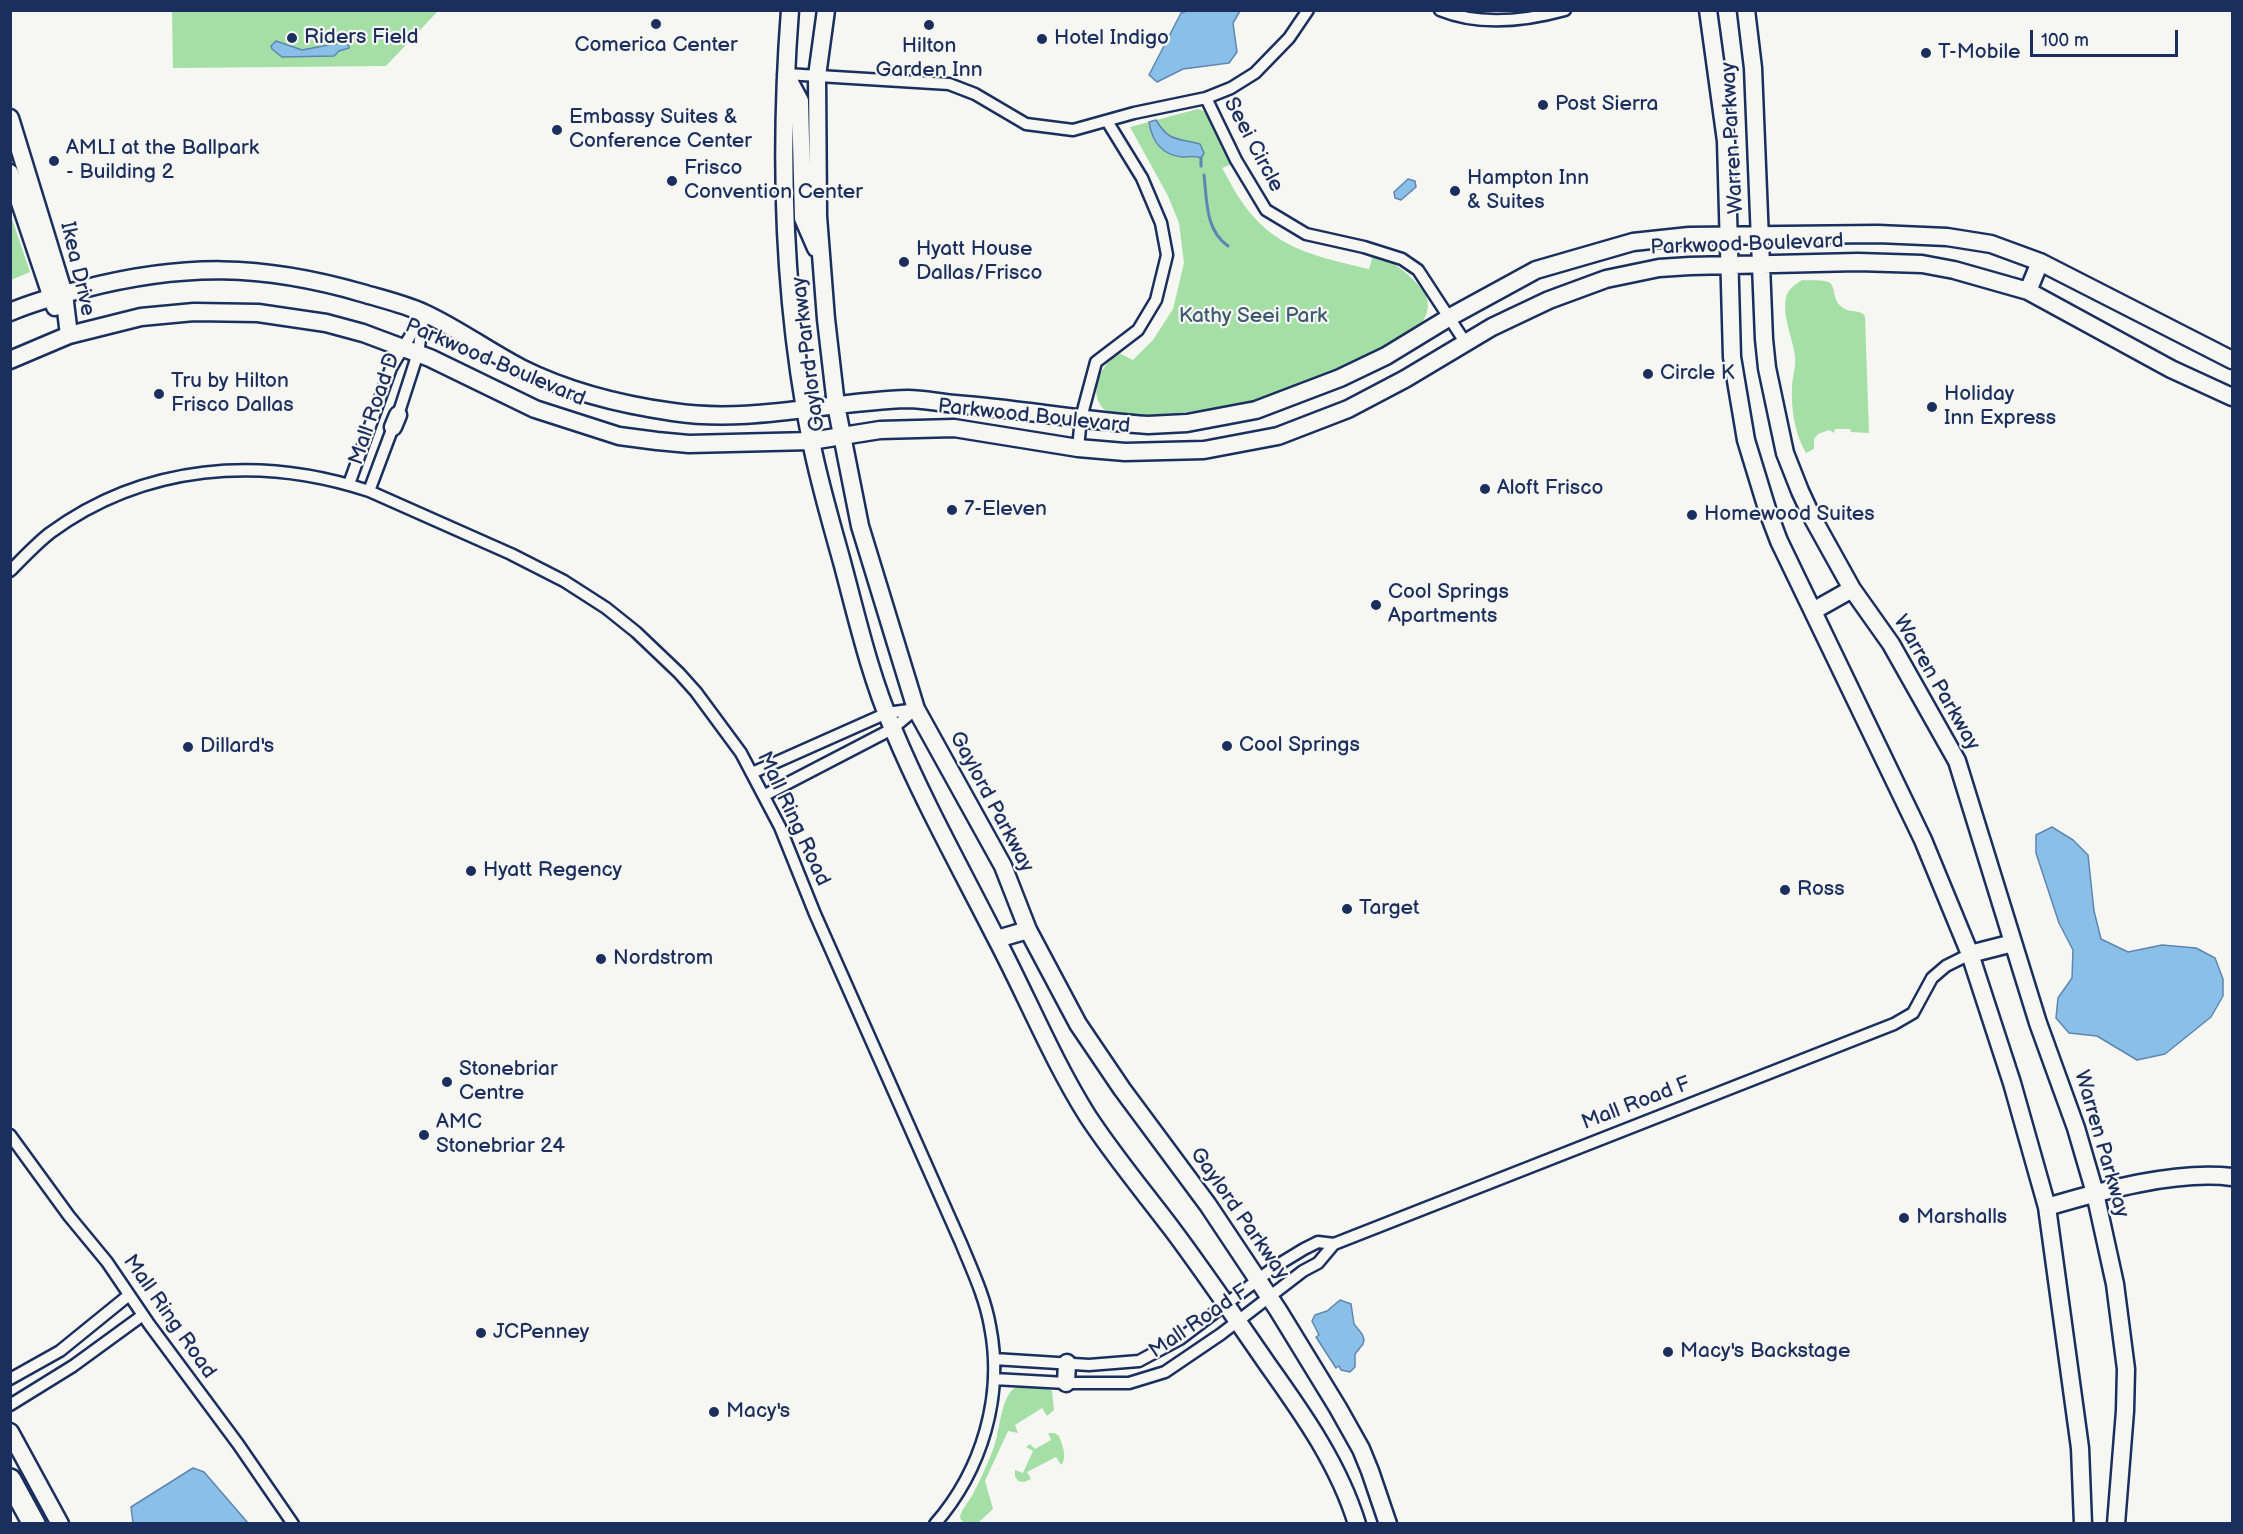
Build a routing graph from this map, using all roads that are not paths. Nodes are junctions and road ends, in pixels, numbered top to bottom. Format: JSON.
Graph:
{"nodes":[{"id":1,"x":790,"y":10,"type":"edge"},
{"id":2,"x":826,"y":10,"type":"edge"},
{"id":3,"x":1308,"y":10,"type":"edge"},
{"id":4,"x":1440,"y":10,"type":"edge"},
{"id":5,"x":1565,"y":10,"type":"edge"},
{"id":6,"x":1708,"y":10,"type":"edge"},
{"id":7,"x":1746,"y":10,"type":"edge"},
{"id":8,"x":786,"y":74,"type":"junction"},
{"id":9,"x":817,"y":76,"type":"junction"},
{"id":10,"x":1206,"y":98,"type":"junction"},
{"id":11,"x":1107,"y":121,"type":"junction"},
{"id":12,"x":12,"y":125,"type":"edge"},
{"id":13,"x":10,"y":173,"type":"edge"},
{"id":14,"x":1759,"y":235,"type":"junction"},
{"id":15,"x":1728,"y":236,"type":"junction"},
{"id":16,"x":821,"y":260,"type":"junction"},
{"id":17,"x":2040,"y":262,"type":"junction"},
{"id":18,"x":1760,"y":263,"type":"junction"},
{"id":19,"x":1729,"y":264,"type":"junction"},
{"id":20,"x":2028,"y":291,"type":"junction"},
{"id":21,"x":57,"y":296,"type":"junction"},
{"id":22,"x":10,"y":312,"type":"edge"},
{"id":23,"x":424,"y":313,"type":"junction"},
{"id":24,"x":1450,"y":317,"type":"junction"},
{"id":25,"x":69,"y":335,"type":"junction"},
{"id":26,"x":1465,"y":342,"type":"junction"},
{"id":27,"x":411,"y":351,"type":"junction"},
{"id":28,"x":10,"y":360,"type":"edge"},
{"id":29,"x":2232,"y":360,"type":"edge"},
{"id":30,"x":2232,"y":398,"type":"edge"},
{"id":31,"x":837,"y":405,"type":"junction"},
{"id":32,"x":805,"y":409,"type":"junction"},
{"id":33,"x":1081,"y":418,"type":"junction"},
{"id":34,"x":841,"y":436,"type":"junction"},
{"id":35,"x":811,"y":441,"type":"junction"},
{"id":36,"x":1078,"y":448,"type":"junction"},
{"id":37,"x":349,"y":484,"type":"junction"},
{"id":38,"x":369,"y":491,"type":"junction"},
{"id":39,"x":10,"y":571,"type":"edge"},
{"id":40,"x":1852,"y":589,"type":"junction"},
{"id":41,"x":1813,"y":611,"type":"junction"},
{"id":42,"x":916,"y":709,"type":"junction"},
{"id":43,"x":889,"y":721,"type":"junction"},
{"id":44,"x":752,"y":773,"type":"junction"},
{"id":45,"x":765,"y":795,"type":"junction"},
{"id":46,"x":1028,"y":930,"type":"junction"},
{"id":47,"x":997,"y":939,"type":"junction"},
{"id":48,"x":2013,"y":943,"type":"junction"},
{"id":49,"x":1971,"y":954,"type":"junction"},
{"id":50,"x":10,"y":1135,"type":"edge"},
{"id":51,"x":2232,"y":1177,"type":"edge"},
{"id":52,"x":2095,"y":1193,"type":"junction"},
{"id":53,"x":2047,"y":1207,"type":"junction"},
{"id":54,"x":1334,"y":1244,"type":"junction"},
{"id":55,"x":1258,"y":1280,"type":"junction"},
{"id":56,"x":129,"y":1295,"type":"junction"},
{"id":57,"x":1269,"y":1297,"type":"junction"},
{"id":58,"x":1226,"y":1304,"type":"junction"},
{"id":59,"x":143,"y":1314,"type":"junction"},
{"id":60,"x":1237,"y":1321,"type":"junction"},
{"id":61,"x":994,"y":1359,"type":"junction"},
{"id":62,"x":1067,"y":1364,"type":"junction"},
{"id":63,"x":10,"y":1378,"type":"edge"},
{"id":64,"x":994,"y":1379,"type":"junction"},
{"id":65,"x":1066,"y":1383,"type":"junction"},
{"id":66,"x":10,"y":1405,"type":"edge"},
{"id":67,"x":10,"y":1432,"type":"edge"},
{"id":68,"x":10,"y":1480,"type":"edge"},
{"id":69,"x":34,"y":1524,"type":"edge"},
{"id":70,"x":60,"y":1524,"type":"edge"},
{"id":71,"x":292,"y":1524,"type":"edge"},
{"id":72,"x":935,"y":1524,"type":"edge"},
{"id":73,"x":1357,"y":1524,"type":"edge"},
{"id":74,"x":1388,"y":1524,"type":"edge"},
{"id":75,"x":2083,"y":1524,"type":"edge"},
{"id":76,"x":2116,"y":1524,"type":"edge"}],
"edges":[{"from":1,"to":8,"type":"main road","name":"Gaylord Parkway"},
{"from":2,"to":9,"type":"main road","name":"Gaylord Parkway"},
{"from":3,"to":10,"type":"street"},
{"from":4,"to":5,"type":"street"},
{"from":6,"to":15,"type":"main road","name":"Warren Parkway"},
{"from":7,"to":14,"type":"main road","name":"Warren Parkway"},
{"from":8,"to":9,"type":"street"},
{"from":8,"to":16,"type":"main road"},
{"from":8,"to":32,"type":"main road","name":"Gaylord Parkway"},
{"from":9,"to":11,"type":"street"},
{"from":9,"to":16,"type":"main road","name":"Gaylord Parkway"},
{"from":10,"to":11,"type":"street"},
{"from":10,"to":24,"type":"street","name":"Seei Circle"},
{"from":11,"to":33,"type":"street"},
{"from":12,"to":21,"type":"main road","name":"Ikea Drive"},
{"from":13,"to":21,"type":"main road","name":"Ikea Drive"},
{"from":14,"to":15,"type":"main road","name":"Parkwood Boulevard"},
{"from":14,"to":17,"type":"main road","name":"Parkwood Boulevard"},
{"from":14,"to":18,"type":"main road","name":"Warren Parkway"},
{"from":15,"to":19,"type":"main road","name":"Warren Parkway"},
{"from":15,"to":24,"type":"main road","name":"Parkwood Boulevard"},
{"from":16,"to":31,"type":"main road","name":"Gaylord Parkway"},
{"from":17,"to":20,"type":"main road"},
{"from":17,"to":29,"type":"main road","name":"Parkwood Boulevard"},
{"from":18,"to":19,"type":"main road","name":"Parkwood Boulevard"},
{"from":18,"to":20,"type":"main road","name":"Parkwood Boulevard"},
{"from":18,"to":40,"type":"main road","name":"Warren Parkway"},
{"from":19,"to":26,"type":"main road","name":"Parkwood Boulevard"},
{"from":19,"to":41,"type":"main road","name":"Warren Parkway"},
{"from":20,"to":30,"type":"main road","name":"Parkwood Boulevard"},
{"from":21,"to":22,"type":"main road","name":"Parkwood Boulevard"},
{"from":21,"to":23,"type":"main road","name":"Parkwood Boulevard"},
{"from":21,"to":25,"type":"main road","name":"Ikea Drive"},
{"from":23,"to":27,"type":"street","name":"Mall Road D"},
{"from":23,"to":32,"type":"main road","name":"Parkwood Boulevard"},
{"from":24,"to":26,"type":"street","name":"Seei Circle"},
{"from":24,"to":33,"type":"main road","name":"Parkwood Boulevard"},
{"from":25,"to":27,"type":"main road","name":"Parkwood Boulevard"},
{"from":25,"to":28,"type":"main road","name":"Parkwood Boulevard"},
{"from":26,"to":36,"type":"main road","name":"Parkwood Boulevard"},
{"from":27,"to":35,"type":"main road","name":"Parkwood Boulevard"},
{"from":27,"to":37,"type":"street","name":"Mall Road D"},
{"from":27,"to":38,"type":"street","name":"Mall Road D"},
{"from":31,"to":32,"type":"main road","name":"Parkwood Boulevard"},
{"from":31,"to":33,"type":"main road","name":"Parkwood Boulevard"},
{"from":31,"to":34,"type":"main road","name":"Gaylord Parkway"},
{"from":32,"to":35,"type":"main road","name":"Gaylord Parkway"},
{"from":33,"to":36,"type":"street"},
{"from":34,"to":35,"type":"main road","name":"Parkwood Boulevard"},
{"from":34,"to":36,"type":"main road","name":"Parkwood Boulevard"},
{"from":34,"to":42,"type":"main road","name":"Gaylord Parkway"},
{"from":35,"to":43,"type":"main road","name":"Gaylord Parkway"},
{"from":37,"to":38,"type":"street","name":"Mall Ring Road"},
{"from":37,"to":39,"type":"street","name":"Mall Ring Road"},
{"from":38,"to":44,"type":"street","name":"Mall Ring Road"},
{"from":40,"to":41,"type":"main road"},
{"from":40,"to":48,"type":"main road","name":"Warren Parkway"},
{"from":41,"to":49,"type":"main road","name":"Warren Parkway"},
{"from":42,"to":43,"type":"street"},
{"from":42,"to":43,"type":"street"},
{"from":42,"to":46,"type":"main road","name":"Gaylord Parkway"},
{"from":43,"to":44,"type":"street"},
{"from":43,"to":45,"type":"street"},
{"from":43,"to":47,"type":"main road","name":"Gaylord Parkway"},
{"from":44,"to":45,"type":"street","name":"Mall Ring Road"},
{"from":45,"to":61,"type":"street","name":"Mall Ring Road"},
{"from":46,"to":47,"type":"main road"},
{"from":46,"to":55,"type":"main road","name":"Gaylord Parkway"},
{"from":47,"to":58,"type":"main road","name":"Gaylord Parkway"},
{"from":48,"to":49,"type":"main road"},
{"from":48,"to":52,"type":"main road","name":"Warren Parkway"},
{"from":49,"to":53,"type":"main road","name":"Warren Parkway"},
{"from":49,"to":54,"type":"street","name":"Mall Road F"},
{"from":50,"to":56,"type":"street","name":"Mall Ring Road"},
{"from":51,"to":52,"type":"main road"},
{"from":52,"to":53,"type":"main road"},
{"from":52,"to":76,"type":"main road","name":"Warren Parkway"},
{"from":53,"to":75,"type":"main road","name":"Warren Parkway"},
{"from":54,"to":55,"type":"street","name":"Mall Road F"},
{"from":54,"to":57,"type":"street","name":"Mall Road F"},
{"from":55,"to":57,"type":"main road","name":"Gaylord Parkway"},
{"from":55,"to":58,"type":"street","name":"Mall Road F"},
{"from":56,"to":59,"type":"street","name":"Mall Ring Road"},
{"from":56,"to":63,"type":"street"},
{"from":57,"to":60,"type":"street","name":"Mall Road F"},
{"from":57,"to":74,"type":"main road","name":"Gaylord Parkway"},
{"from":58,"to":60,"type":"main road","name":"Gaylord Parkway"},
{"from":58,"to":62,"type":"street","name":"Mall Road F"},
{"from":59,"to":66,"type":"street"},
{"from":59,"to":71,"type":"street","name":"Mall Ring Road"},
{"from":60,"to":65,"type":"street","name":"Mall Road F"},
{"from":60,"to":73,"type":"main road","name":"Gaylord Parkway"},
{"from":61,"to":62,"type":"street","name":"Mall Road F"},
{"from":61,"to":64,"type":"street","name":"Mall Ring Road"},
{"from":62,"to":65,"type":"main road"},
{"from":64,"to":65,"type":"street","name":"Mall Road F"},
{"from":64,"to":72,"type":"street","name":"Mall Ring Road"},
{"from":67,"to":70,"type":"main road"},
{"from":68,"to":69,"type":"highway"}]}
